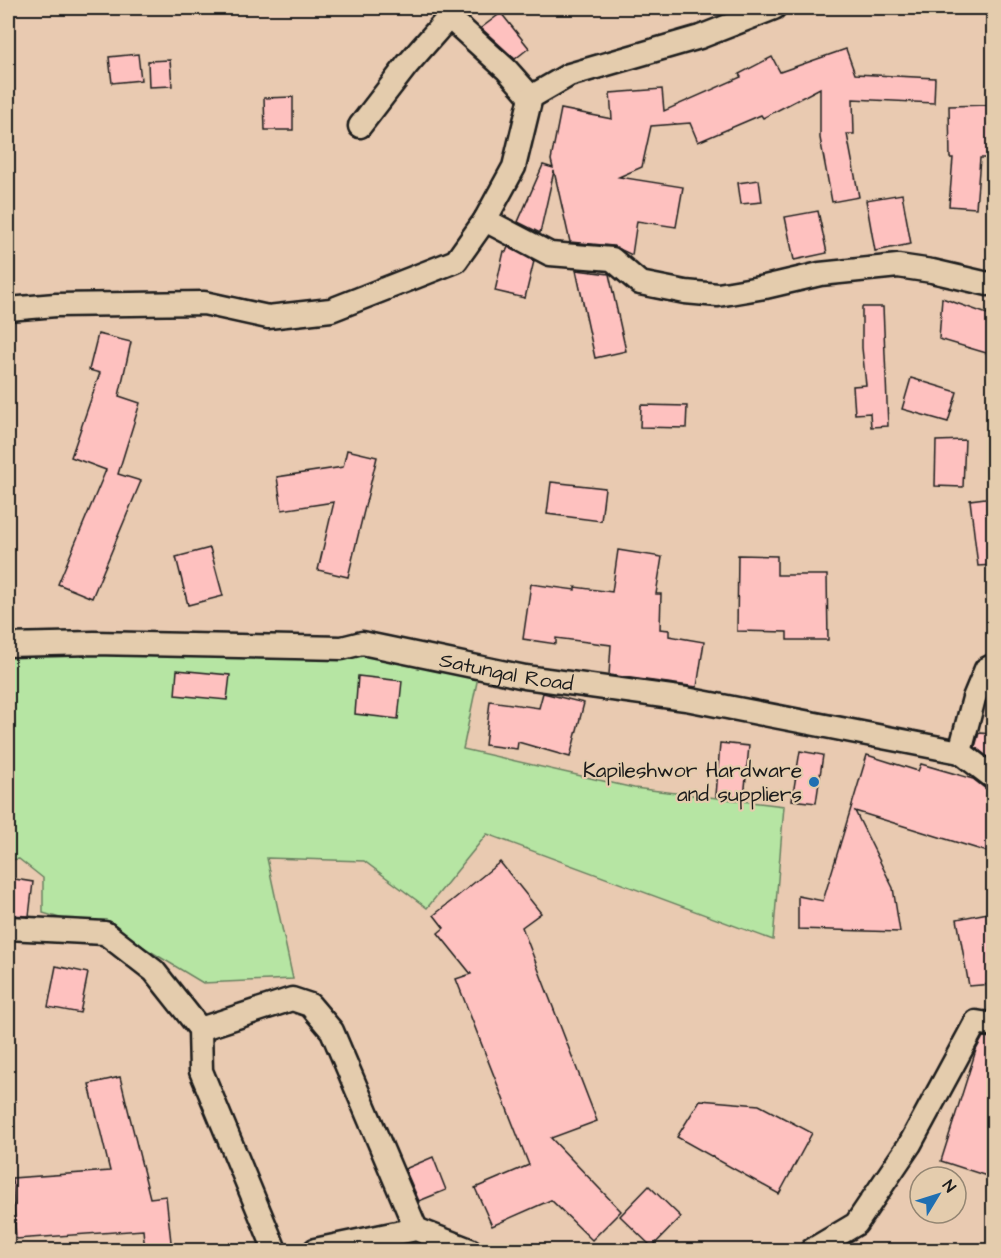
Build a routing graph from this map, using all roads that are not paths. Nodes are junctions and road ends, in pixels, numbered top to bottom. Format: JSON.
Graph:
{"nodes":[{"id":1,"x":774,"y":8,"type":"edge"},
{"id":2,"x":531,"y":97,"type":"junction"},
{"id":3,"x":360,"y":126,"type":"dead end"},
{"id":4,"x":485,"y":220,"type":"junction"},
{"id":5,"x":993,"y":282,"type":"edge"},
{"id":6,"x":8,"y":309,"type":"edge"},
{"id":7,"x":8,"y":645,"type":"edge"},
{"id":8,"x":993,"y":665,"type":"edge"},
{"id":9,"x":960,"y":752,"type":"junction"},
{"id":10,"x":993,"y":778,"type":"edge"},
{"id":11,"x":8,"y":928,"type":"edge"},
{"id":12,"x":993,"y":1025,"type":"edge"},
{"id":13,"x":200,"y":1029,"type":"junction"},
{"id":14,"x":416,"y":1229,"type":"junction"},
{"id":15,"x":275,"y":1251,"type":"edge"},
{"id":16,"x":315,"y":1251,"type":"edge"},
{"id":17,"x":470,"y":1251,"type":"edge"},
{"id":18,"x":812,"y":1251,"type":"edge"}],
"edges":[{"from":1,"to":2,"type":"street"},
{"from":2,"to":3,"type":"street"},
{"from":2,"to":4,"type":"street"},
{"from":4,"to":5,"type":"street"},
{"from":4,"to":6,"type":"street"},
{"from":7,"to":9,"type":"street","name":"Satungal Road"},
{"from":8,"to":9,"type":"street"},
{"from":9,"to":10,"type":"street","name":"Satungal Road"},
{"from":11,"to":13,"type":"street"},
{"from":12,"to":18,"type":"street"},
{"from":13,"to":14,"type":"street"},
{"from":13,"to":15,"type":"street"},
{"from":14,"to":16,"type":"street"},
{"from":14,"to":17,"type":"street"}]}
